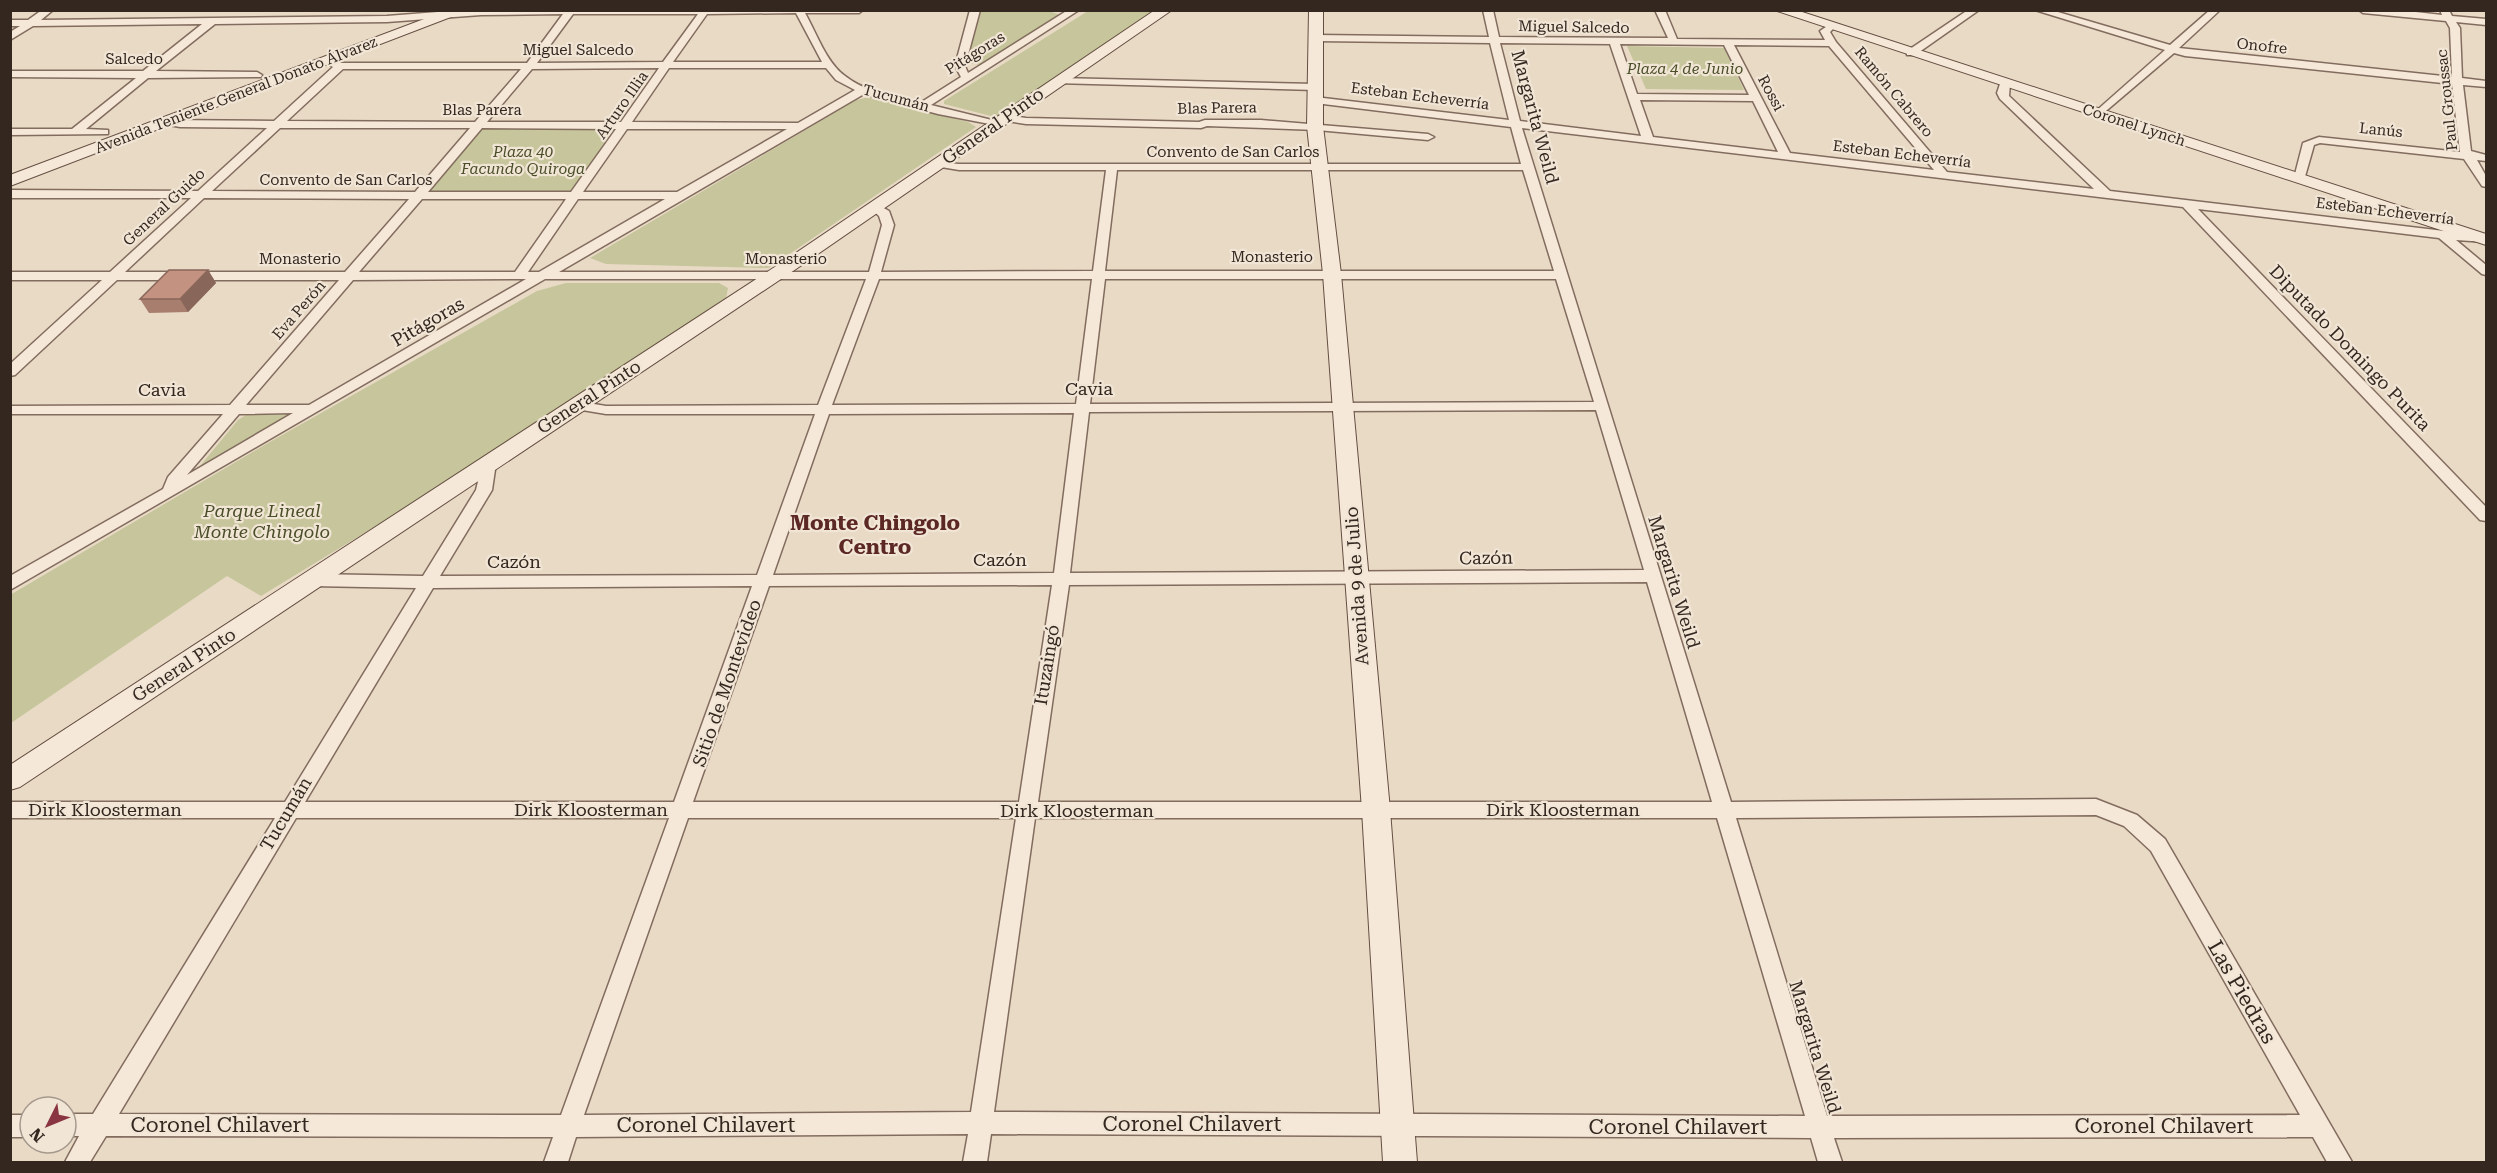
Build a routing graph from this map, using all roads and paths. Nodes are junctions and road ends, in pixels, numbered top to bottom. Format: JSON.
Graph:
{"nodes":[{"id":1,"x":49,"y":10,"type":"edge"},
{"id":2,"x":224,"y":10,"type":"edge"},
{"id":3,"x":396,"y":10,"type":"edge"},
{"id":4,"x":434,"y":10,"type":"edge"},
{"id":5,"x":859,"y":10,"type":"edge"},
{"id":6,"x":975,"y":10,"type":"edge"},
{"id":7,"x":1075,"y":10,"type":"edge"},
{"id":8,"x":1165,"y":10,"type":"edge"},
{"id":9,"x":1316,"y":10,"type":"edge"},
{"id":10,"x":1488,"y":10,"type":"edge"},
{"id":11,"x":1660,"y":10,"type":"edge"},
{"id":12,"x":1781,"y":10,"type":"edge"},
{"id":13,"x":1975,"y":10,"type":"edge"},
{"id":14,"x":2039,"y":10,"type":"edge"},
{"id":15,"x":2216,"y":10,"type":"edge"},
{"id":16,"x":2363,"y":10,"type":"edge"},
{"id":17,"x":570,"y":11,"type":"edge"},
{"id":18,"x":705,"y":11,"type":"edge"},
{"id":19,"x":799,"y":11,"type":"edge"},
{"id":20,"x":459,"y":12,"type":"edge"},
{"id":21,"x":1804,"y":14,"type":"edge"},
{"id":22,"x":2447,"y":15,"type":"edge"},
{"id":23,"x":416,"y":17,"type":"junction"},
{"id":24,"x":387,"y":19,"type":"junction"},
{"id":25,"x":211,"y":22,"type":"junction"},
{"id":26,"x":2487,"y":22,"type":"edge"},
{"id":27,"x":10,"y":23,"type":"edge"},
{"id":28,"x":32,"y":23,"type":"junction"},
{"id":29,"x":1830,"y":27,"type":"junction"},
{"id":30,"x":10,"y":37,"type":"edge"},
{"id":31,"x":1316,"y":38,"type":"junction"},
{"id":32,"x":1494,"y":40,"type":"junction"},
{"id":33,"x":1614,"y":42,"type":"junction"},
{"id":34,"x":1674,"y":42,"type":"junction"},
{"id":35,"x":1832,"y":43,"type":"junction"},
{"id":36,"x":1728,"y":44,"type":"junction"},
{"id":37,"x":2174,"y":50,"type":"junction"},
{"id":38,"x":1911,"y":53,"type":"junction"},
{"id":39,"x":334,"y":63,"type":"junction"},
{"id":40,"x":530,"y":64,"type":"junction"},
{"id":41,"x":669,"y":65,"type":"junction"},
{"id":42,"x":830,"y":65,"type":"junction"},
{"id":43,"x":10,"y":74,"type":"edge"},
{"id":44,"x":146,"y":74,"type":"junction"},
{"id":45,"x":257,"y":75,"type":"junction"},
{"id":46,"x":966,"y":78,"type":"junction"},
{"id":47,"x":1058,"y":81,"type":"junction"},
{"id":48,"x":2457,"y":81,"type":"junction"},
{"id":49,"x":2005,"y":84,"type":"junction"},
{"id":50,"x":2487,"y":84,"type":"edge"},
{"id":51,"x":863,"y":90,"type":"junction"},
{"id":52,"x":1315,"y":94,"type":"junction"},
{"id":53,"x":1634,"y":96,"type":"junction"},
{"id":54,"x":1757,"y":98,"type":"junction"},
{"id":55,"x":924,"y":105,"type":"junction"},
{"id":56,"x":2100,"y":113,"type":"junction"},
{"id":57,"x":1001,"y":121,"type":"junction"},
{"id":58,"x":166,"y":122,"type":"junction"},
{"id":59,"x":478,"y":124,"type":"junction"},
{"id":60,"x":278,"y":125,"type":"junction"},
{"id":61,"x":626,"y":125,"type":"junction"},
{"id":62,"x":1515,"y":125,"type":"junction"},
{"id":63,"x":799,"y":126,"type":"junction"},
{"id":64,"x":1315,"y":126,"type":"junction"},
{"id":65,"x":76,"y":131,"type":"junction"},
{"id":66,"x":10,"y":132,"type":"edge"},
{"id":67,"x":104,"y":132,"type":"junction"},
{"id":68,"x":1428,"y":138,"type":"dead end"},
{"id":69,"x":1648,"y":139,"type":"junction"},
{"id":70,"x":1786,"y":156,"type":"junction"},
{"id":71,"x":2467,"y":156,"type":"junction"},
{"id":72,"x":2487,"y":158,"type":"edge"},
{"id":73,"x":939,"y":164,"type":"junction"},
{"id":74,"x":10,"y":166,"type":"edge"},
{"id":75,"x":1319,"y":166,"type":"junction"},
{"id":76,"x":1113,"y":167,"type":"junction"},
{"id":77,"x":1527,"y":167,"type":"junction"},
{"id":78,"x":1944,"y":176,"type":"junction"},
{"id":79,"x":2300,"y":178,"type":"junction"},
{"id":80,"x":10,"y":180,"type":"edge"},
{"id":81,"x":2487,"y":184,"type":"edge"},
{"id":82,"x":10,"y":194,"type":"edge"},
{"id":83,"x":202,"y":195,"type":"junction"},
{"id":84,"x":419,"y":195,"type":"junction"},
{"id":85,"x":577,"y":195,"type":"junction"},
{"id":86,"x":2107,"y":195,"type":"junction"},
{"id":87,"x":681,"y":196,"type":"junction"},
{"id":88,"x":2188,"y":205,"type":"junction"},
{"id":89,"x":875,"y":207,"type":"junction"},
{"id":90,"x":2427,"y":220,"type":"junction"},
{"id":91,"x":2443,"y":234,"type":"junction"},
{"id":92,"x":2486,"y":240,"type":"edge"},
{"id":93,"x":2487,"y":271,"type":"edge"},
{"id":94,"x":1099,"y":274,"type":"junction"},
{"id":95,"x":1332,"y":274,"type":"junction"},
{"id":96,"x":519,"y":275,"type":"junction"},
{"id":97,"x":774,"y":275,"type":"junction"},
{"id":98,"x":874,"y":275,"type":"junction"},
{"id":99,"x":1562,"y":275,"type":"junction"},
{"id":100,"x":10,"y":276,"type":"edge"},
{"id":101,"x":114,"y":276,"type":"junction"},
{"id":102,"x":350,"y":276,"type":"junction"},
{"id":103,"x":546,"y":276,"type":"junction"},
{"id":104,"x":10,"y":372,"type":"edge"},
{"id":105,"x":576,"y":405,"type":"junction"},
{"id":106,"x":1602,"y":406,"type":"junction"},
{"id":107,"x":824,"y":408,"type":"junction"},
{"id":108,"x":1342,"y":408,"type":"junction"},
{"id":109,"x":313,"y":409,"type":"junction"},
{"id":110,"x":1083,"y":409,"type":"junction"},
{"id":111,"x":10,"y":410,"type":"edge"},
{"id":112,"x":235,"y":410,"type":"junction"},
{"id":113,"x":488,"y":463,"type":"junction"},
{"id":114,"x":169,"y":493,"type":"junction"},
{"id":115,"x":2487,"y":516,"type":"edge"},
{"id":116,"x":1652,"y":576,"type":"junction"},
{"id":117,"x":764,"y":579,"type":"junction"},
{"id":118,"x":1356,"y":579,"type":"junction"},
{"id":119,"x":312,"y":580,"type":"junction"},
{"id":120,"x":1060,"y":580,"type":"junction"},
{"id":121,"x":426,"y":582,"type":"junction"},
{"id":122,"x":10,"y":584,"type":"edge"},
{"id":123,"x":10,"y":779,"type":"edge"},
{"id":124,"x":10,"y":810,"type":"edge"},
{"id":125,"x":289,"y":810,"type":"junction"},
{"id":126,"x":682,"y":810,"type":"junction"},
{"id":127,"x":1376,"y":810,"type":"junction"},
{"id":128,"x":1722,"y":810,"type":"junction"},
{"id":129,"x":1025,"y":811,"type":"junction"},
{"id":130,"x":2140,"y":825,"type":"joint"},
{"id":131,"x":980,"y":1123,"type":"junction"},
{"id":132,"x":78,"y":1125,"type":"edge"},
{"id":133,"x":100,"y":1125,"type":"junction"},
{"id":134,"x":1396,"y":1125,"type":"junction"},
{"id":135,"x":569,"y":1126,"type":"junction"},
{"id":136,"x":2317,"y":1126,"type":"junction"},
{"id":137,"x":1820,"y":1128,"type":"junction"},
{"id":138,"x":77,"y":1162,"type":"edge"},
{"id":139,"x":556,"y":1162,"type":"edge"},
{"id":140,"x":975,"y":1162,"type":"edge"},
{"id":141,"x":1400,"y":1162,"type":"edge"},
{"id":142,"x":1830,"y":1162,"type":"edge"},
{"id":143,"x":2340,"y":1162,"type":"edge"}],
"edges":[{"from":1,"to":28,"type":"street"},
{"from":2,"to":25,"type":"street"},
{"from":3,"to":24,"type":"street"},
{"from":4,"to":23,"type":"main road","name":"Avenida Teniente General Donato Álvarez"},
{"from":5,"to":19,"type":"street"},
{"from":6,"to":46,"type":"street"},
{"from":7,"to":46,"type":"street","name":"Pitágoras"},
{"from":8,"to":47,"type":"main road","name":"General Pinto"},
{"from":9,"to":31,"type":"main road","name":"Avenida 9 de Julio"},
{"from":10,"to":32,"type":"street","name":"Margarita Weild"},
{"from":11,"to":34,"type":"street"},
{"from":12,"to":21,"type":"main road","name":"Coronel Lynch"},
{"from":13,"to":38,"type":"street"},
{"from":14,"to":37,"type":"street","name":"Onofre"},
{"from":15,"to":37,"type":"street"},
{"from":16,"to":22,"type":"street"},
{"from":17,"to":18,"type":"street"},
{"from":17,"to":20,"type":"street"},
{"from":17,"to":40,"type":"street","name":"Eva Perón"},
{"from":18,"to":19,"type":"street"},
{"from":18,"to":41,"type":"street","name":"Arturo Illia"},
{"from":19,"to":42,"type":"street","name":"Tucumán"},
{"from":20,"to":23,"type":"street"},
{"from":20,"to":39,"type":"main road","name":"Avenida Teniente General Donato Álvarez"},
{"from":21,"to":29,"type":"main road","name":"Coronel Lynch"},
{"from":22,"to":26,"type":"street"},
{"from":22,"to":48,"type":"street","name":"Paul Groussac"},
{"from":23,"to":24,"type":"street"},
{"from":23,"to":45,"type":"main road","name":"Avenida Teniente General Donato Álvarez"},
{"from":24,"to":25,"type":"street"},
{"from":25,"to":28,"type":"street"},
{"from":25,"to":44,"type":"street"},
{"from":27,"to":28,"type":"street"},
{"from":28,"to":30,"type":"street"},
{"from":29,"to":35,"type":"street","name":"Ramón Cabrero"},
{"from":29,"to":38,"type":"main road","name":"Coronel Lynch"},
{"from":31,"to":32,"type":"street","name":"Miguel Salcedo"},
{"from":31,"to":52,"type":"main road","name":"Avenida 9 de Julio"},
{"from":32,"to":33,"type":"street","name":"Miguel Salcedo"},
{"from":32,"to":62,"type":"street","name":"Margarita Weild"},
{"from":33,"to":34,"type":"street","name":"Miguel Salcedo"},
{"from":33,"to":53,"type":"street"},
{"from":34,"to":36,"type":"street","name":"Miguel Salcedo"},
{"from":35,"to":36,"type":"street","name":"Miguel Salcedo"},
{"from":35,"to":78,"type":"street","name":"Ramón Cabrero"},
{"from":36,"to":54,"type":"street","name":"Rossi"},
{"from":37,"to":48,"type":"street","name":"Onofre"},
{"from":37,"to":56,"type":"street"},
{"from":38,"to":49,"type":"main road","name":"Coronel Lynch"},
{"from":39,"to":40,"type":"street","name":"Miguel Salcedo"},
{"from":39,"to":58,"type":"main road","name":"Avenida Teniente General Donato Álvarez"},
{"from":39,"to":60,"type":"street","name":"General Guido"},
{"from":40,"to":41,"type":"street","name":"Miguel Salcedo"},
{"from":40,"to":59,"type":"street","name":"Eva Perón"},
{"from":41,"to":42,"type":"street","name":"Miguel Salcedo"},
{"from":41,"to":61,"type":"street","name":"Arturo Illia"},
{"from":42,"to":51,"type":"street","name":"Tucumán"},
{"from":43,"to":44,"type":"street","name":"Salcedo"},
{"from":44,"to":45,"type":"street","name":"Salcedo"},
{"from":44,"to":65,"type":"street"},
{"from":45,"to":67,"type":"main road","name":"Avenida Teniente General Donato Álvarez"},
{"from":46,"to":55,"type":"street","name":"Pitágoras"},
{"from":47,"to":52,"type":"street","name":"Esteban Echeverría"},
{"from":47,"to":57,"type":"main road","name":"General Pinto"},
{"from":48,"to":50,"type":"street","name":"Onofre"},
{"from":48,"to":71,"type":"street","name":"Paul Groussac"},
{"from":49,"to":56,"type":"main road","name":"Coronel Lynch"},
{"from":49,"to":86,"type":"street"},
{"from":51,"to":55,"type":"street","name":"Tucumán"},
{"from":51,"to":63,"type":"street","name":"Pitágoras"},
{"from":52,"to":62,"type":"street","name":"Esteban Echeverría"},
{"from":52,"to":64,"type":"main road","name":"Avenida 9 de Julio"},
{"from":53,"to":54,"type":"street"},
{"from":53,"to":69,"type":"street"},
{"from":54,"to":70,"type":"street","name":"Rossi"},
{"from":55,"to":57,"type":"street","name":"Tucumán"},
{"from":56,"to":79,"type":"main road","name":"Coronel Lynch"},
{"from":57,"to":64,"type":"street","name":"Blas Parera"},
{"from":57,"to":73,"type":"main road","name":"General Pinto"},
{"from":58,"to":60,"type":"street","name":"Blas Parera"},
{"from":58,"to":80,"type":"main road","name":"Avenida Teniente General Donato Álvarez"},
{"from":59,"to":60,"type":"street","name":"Blas Parera"},
{"from":59,"to":61,"type":"street","name":"Blas Parera"},
{"from":59,"to":84,"type":"street","name":"Eva Perón"},
{"from":60,"to":83,"type":"street","name":"General Guido"},
{"from":61,"to":63,"type":"street","name":"Blas Parera"},
{"from":61,"to":85,"type":"street","name":"Arturo Illia"},
{"from":62,"to":69,"type":"street","name":"Esteban Echeverría"},
{"from":62,"to":77,"type":"street","name":"Margarita Weild"},
{"from":63,"to":87,"type":"street","name":"Pitágoras"},
{"from":64,"to":68,"type":"street","name":"Blas Parera"},
{"from":64,"to":75,"type":"main road","name":"Avenida 9 de Julio"},
{"from":65,"to":66,"type":"street"},
{"from":65,"to":67,"type":"street"},
{"from":67,"to":74,"type":"main road","name":"Avenida Teniente General Donato Álvarez"},
{"from":69,"to":70,"type":"street","name":"Esteban Echeverría"},
{"from":70,"to":78,"type":"street","name":"Esteban Echeverría"},
{"from":71,"to":72,"type":"street","name":"Lanús"},
{"from":71,"to":79,"type":"street","name":"Lanús"},
{"from":71,"to":81,"type":"street","name":"Paul Groussac"},
{"from":73,"to":76,"type":"street","name":"Convento de San Carlos"},
{"from":73,"to":89,"type":"main road","name":"General Pinto"},
{"from":75,"to":76,"type":"street","name":"Convento de San Carlos"},
{"from":75,"to":77,"type":"street","name":"Convento de San Carlos"},
{"from":75,"to":95,"type":"main road","name":"Avenida 9 de Julio"},
{"from":76,"to":94,"type":"street","name":"Ituzaingó"},
{"from":77,"to":99,"type":"street","name":"Margarita Weild"},
{"from":78,"to":86,"type":"street","name":"Esteban Echeverría"},
{"from":79,"to":90,"type":"main road","name":"Coronel Lynch"},
{"from":82,"to":83,"type":"street","name":"Convento de San Carlos"},
{"from":83,"to":84,"type":"street","name":"Convento de San Carlos"},
{"from":83,"to":101,"type":"street","name":"General Guido"},
{"from":84,"to":85,"type":"street","name":"Convento de San Carlos"},
{"from":84,"to":102,"type":"street","name":"Eva Perón"},
{"from":85,"to":87,"type":"street","name":"Convento de San Carlos"},
{"from":85,"to":96,"type":"street","name":"Arturo Illia"},
{"from":86,"to":88,"type":"street","name":"Esteban Echeverría"},
{"from":87,"to":103,"type":"street","name":"Pitágoras"},
{"from":88,"to":91,"type":"street","name":"Esteban Echeverría"},
{"from":88,"to":115,"type":"street","name":"Diputado Domingo Purita"},
{"from":89,"to":97,"type":"main road","name":"General Pinto"},
{"from":89,"to":98,"type":"street","name":"Sitio de Montevideo"},
{"from":90,"to":91,"type":"street"},
{"from":90,"to":92,"type":"main road","name":"Coronel Lynch"},
{"from":91,"to":92,"type":"street","name":"Esteban Echeverría"},
{"from":91,"to":93,"type":"street"},
{"from":94,"to":95,"type":"street","name":"Monasterio"},
{"from":94,"to":98,"type":"street","name":"Monasterio"},
{"from":94,"to":110,"type":"street","name":"Ituzaingó"},
{"from":95,"to":99,"type":"street","name":"Monasterio"},
{"from":95,"to":108,"type":"main road","name":"Avenida 9 de Julio"},
{"from":96,"to":102,"type":"street","name":"Monasterio"},
{"from":96,"to":103,"type":"street","name":"Monasterio"},
{"from":97,"to":98,"type":"street","name":"Monasterio"},
{"from":97,"to":103,"type":"street","name":"Monasterio"},
{"from":97,"to":105,"type":"main road","name":"General Pinto"},
{"from":98,"to":107,"type":"street","name":"Sitio de Montevideo"},
{"from":99,"to":106,"type":"street","name":"Margarita Weild"},
{"from":100,"to":101,"type":"street","name":"Monasterio"},
{"from":101,"to":102,"type":"street","name":"Monasterio"},
{"from":101,"to":104,"type":"street","name":"General Guido"},
{"from":102,"to":112,"type":"street","name":"Eva Perón"},
{"from":103,"to":109,"type":"street","name":"Pitágoras"},
{"from":105,"to":107,"type":"street","name":"Cavia"},
{"from":105,"to":113,"type":"main road","name":"General Pinto"},
{"from":106,"to":108,"type":"street","name":"Cavia"},
{"from":106,"to":116,"type":"street","name":"Margarita Weild"},
{"from":107,"to":110,"type":"street","name":"Cavia"},
{"from":107,"to":117,"type":"street","name":"Sitio de Montevideo"},
{"from":108,"to":110,"type":"street","name":"Cavia"},
{"from":108,"to":118,"type":"main road","name":"Avenida 9 de Julio"},
{"from":109,"to":112,"type":"street","name":"Cavia"},
{"from":109,"to":114,"type":"street","name":"Pitágoras"},
{"from":110,"to":120,"type":"street","name":"Ituzaingó"},
{"from":111,"to":112,"type":"street","name":"Cavia"},
{"from":112,"to":114,"type":"street","name":"Eva Perón"},
{"from":113,"to":119,"type":"main road","name":"General Pinto"},
{"from":113,"to":121,"type":"street","name":"Tucumán"},
{"from":114,"to":122,"type":"street","name":"Pitágoras"},
{"from":116,"to":118,"type":"street","name":"Cazón"},
{"from":116,"to":128,"type":"street","name":"Margarita Weild"},
{"from":117,"to":120,"type":"street","name":"Cazón"},
{"from":117,"to":121,"type":"street","name":"Cazón"},
{"from":117,"to":126,"type":"street","name":"Sitio de Montevideo"},
{"from":118,"to":120,"type":"street","name":"Cazón"},
{"from":118,"to":127,"type":"main road","name":"Avenida 9 de Julio"},
{"from":119,"to":121,"type":"street","name":"Cazón"},
{"from":119,"to":123,"type":"main road","name":"General Pinto"},
{"from":120,"to":129,"type":"street","name":"Ituzaingó"},
{"from":121,"to":125,"type":"street","name":"Tucumán"},
{"from":124,"to":125,"type":"street","name":"Dirk Kloosterman"},
{"from":125,"to":126,"type":"street","name":"Dirk Kloosterman"},
{"from":125,"to":133,"type":"street","name":"Tucumán"},
{"from":126,"to":129,"type":"street","name":"Dirk Kloosterman"},
{"from":126,"to":135,"type":"street","name":"Sitio de Montevideo"},
{"from":127,"to":128,"type":"street","name":"Dirk Kloosterman"},
{"from":127,"to":129,"type":"street","name":"Dirk Kloosterman"},
{"from":127,"to":134,"type":"main road","name":"Avenida 9 de Julio"},
{"from":128,"to":130,"type":"street","name":"Dirk Kloosterman"},
{"from":128,"to":137,"type":"street","name":"Margarita Weild"},
{"from":129,"to":131,"type":"street","name":"Ituzaingó"},
{"from":130,"to":136,"type":"street","name":"Las Piedras"},
{"from":131,"to":134,"type":"street","name":"Coronel Chilavert"},
{"from":131,"to":135,"type":"street","name":"Coronel Chilavert"},
{"from":131,"to":140,"type":"street","name":"Ituzaingó"},
{"from":132,"to":133,"type":"street","name":"Coronel Chilavert"},
{"from":133,"to":135,"type":"street","name":"Coronel Chilavert"},
{"from":133,"to":138,"type":"street","name":"Tucumán"},
{"from":134,"to":137,"type":"street","name":"Coronel Chilavert"},
{"from":134,"to":141,"type":"main road","name":"Avenida 9 de Julio"},
{"from":135,"to":139,"type":"street","name":"Sitio de Montevideo"},
{"from":136,"to":137,"type":"street","name":"Coronel Chilavert"},
{"from":136,"to":143,"type":"street","name":"Las Piedras"},
{"from":137,"to":142,"type":"street","name":"Margarita Weild"}]}
